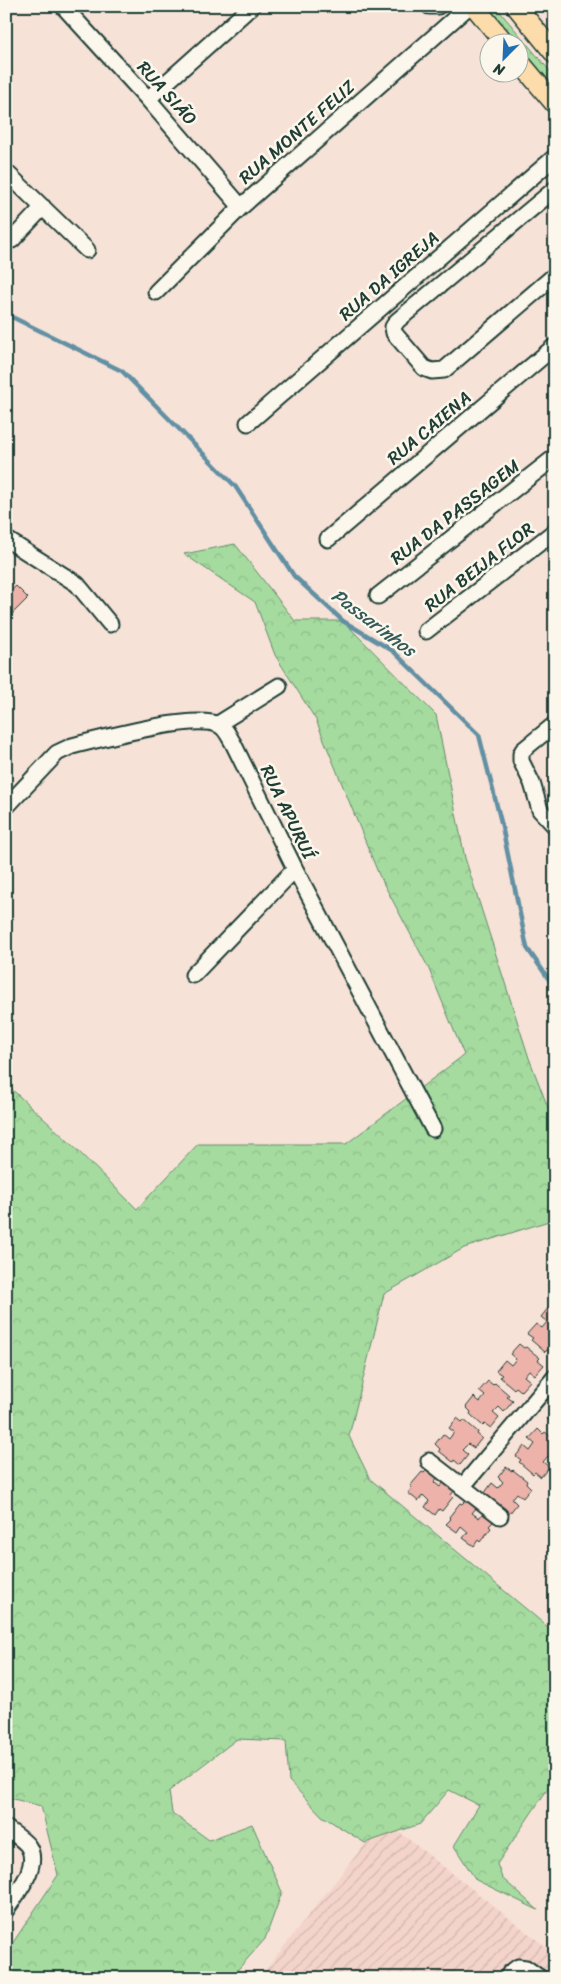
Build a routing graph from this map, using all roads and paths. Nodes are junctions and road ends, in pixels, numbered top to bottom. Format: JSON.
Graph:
{"nodes":[{"id":1,"x":63,"y":6,"type":"edge"},
{"id":2,"x":252,"y":6,"type":"edge"},
{"id":3,"x":429,"y":6,"type":"edge"},
{"id":4,"x":438,"y":6,"type":"edge"},
{"id":5,"x":469,"y":6,"type":"edge"},
{"id":6,"x":474,"y":6,"type":"edge"},
{"id":7,"x":516,"y":6,"type":"edge"},
{"id":8,"x":496,"y":32,"type":"edge"},
{"id":9,"x":555,"y":54,"type":"edge"},
{"id":10,"x":528,"y":72,"type":"edge"},
{"id":11,"x":148,"y":99,"type":"junction"},
{"id":12,"x":555,"y":104,"type":"edge"},
{"id":13,"x":555,"y":157,"type":"edge"},
{"id":14,"x":6,"y":172,"type":"edge"},
{"id":15,"x":555,"y":189,"type":"edge"},
{"id":16,"x":43,"y":207,"type":"junction"},
{"id":17,"x":241,"y":207,"type":"junction"},
{"id":18,"x":12,"y":240,"type":"dead end"},
{"id":19,"x":88,"y":250,"type":"dead end"},
{"id":20,"x":555,"y":275,"type":"edge"},
{"id":21,"x":156,"y":292,"type":"dead end"},
{"id":22,"x":555,"y":346,"type":"edge"},
{"id":23,"x":248,"y":423,"type":"dead end"},
{"id":24,"x":555,"y":457,"type":"edge"},
{"id":25,"x":555,"y":531,"type":"edge"},
{"id":26,"x":6,"y":538,"type":"edge"},
{"id":27,"x":328,"y":539,"type":"dead end"},
{"id":28,"x":378,"y":596,"type":"dead end"},
{"id":29,"x":110,"y":624,"type":"dead end"},
{"id":30,"x":426,"y":631,"type":"dead end"},
{"id":31,"x":279,"y":686,"type":"dead end"},
{"id":32,"x":218,"y":724,"type":"junction"},
{"id":33,"x":555,"y":724,"type":"edge"},
{"id":34,"x":9,"y":795,"type":"edge"},
{"id":35,"x":555,"y":826,"type":"edge"},
{"id":36,"x":295,"y":869,"type":"junction"},
{"id":37,"x":193,"y":975,"type":"dead end"},
{"id":38,"x":432,"y":1129,"type":"dead end"},
{"id":39,"x":555,"y":1377,"type":"edge"},
{"id":40,"x":429,"y":1461,"type":"dead end"},
{"id":41,"x":462,"y":1487,"type":"junction"},
{"id":42,"x":500,"y":1516,"type":"dead end"},
{"id":43,"x":6,"y":1828,"type":"edge"},
{"id":44,"x":6,"y":1910,"type":"edge"},
{"id":45,"x":507,"y":1978,"type":"edge"},
{"id":46,"x":540,"y":1978,"type":"edge"}],
"edges":[{"from":1,"to":11,"type":"street","name":"RUA SIÃO"},
{"from":2,"to":11,"type":"street"},
{"from":3,"to":4,"type":"street"},
{"from":5,"to":17,"type":"street","name":"RUA MONTE FELIZ"},
{"from":6,"to":8,"type":"main road"},
{"from":7,"to":9,"type":"main road"},
{"from":10,"to":12,"type":"main road"},
{"from":11,"to":17,"type":"street","name":"RUA SIÃO"},
{"from":13,"to":23,"type":"street","name":"RUA DA IGREJA"},
{"from":14,"to":16,"type":"street"},
{"from":15,"to":20,"type":"street"},
{"from":16,"to":18,"type":"street"},
{"from":16,"to":19,"type":"street"},
{"from":17,"to":21,"type":"street","name":"RUA MONTE FELIZ"},
{"from":22,"to":27,"type":"street","name":"RUA CAIENA"},
{"from":24,"to":28,"type":"street","name":"RUA DA PASSAGEM"},
{"from":25,"to":30,"type":"street","name":"RUA BEIJA FLOR"},
{"from":26,"to":29,"type":"street"},
{"from":31,"to":32,"type":"street"},
{"from":32,"to":34,"type":"street"},
{"from":32,"to":36,"type":"street","name":"RUA APURUÍ"},
{"from":33,"to":35,"type":"street"},
{"from":36,"to":37,"type":"street"},
{"from":36,"to":38,"type":"street","name":"RUA APURUÍ"},
{"from":39,"to":41,"type":"street"},
{"from":40,"to":41,"type":"street"},
{"from":41,"to":42,"type":"street"},
{"from":43,"to":44,"type":"street"},
{"from":45,"to":46,"type":"street"}]}
